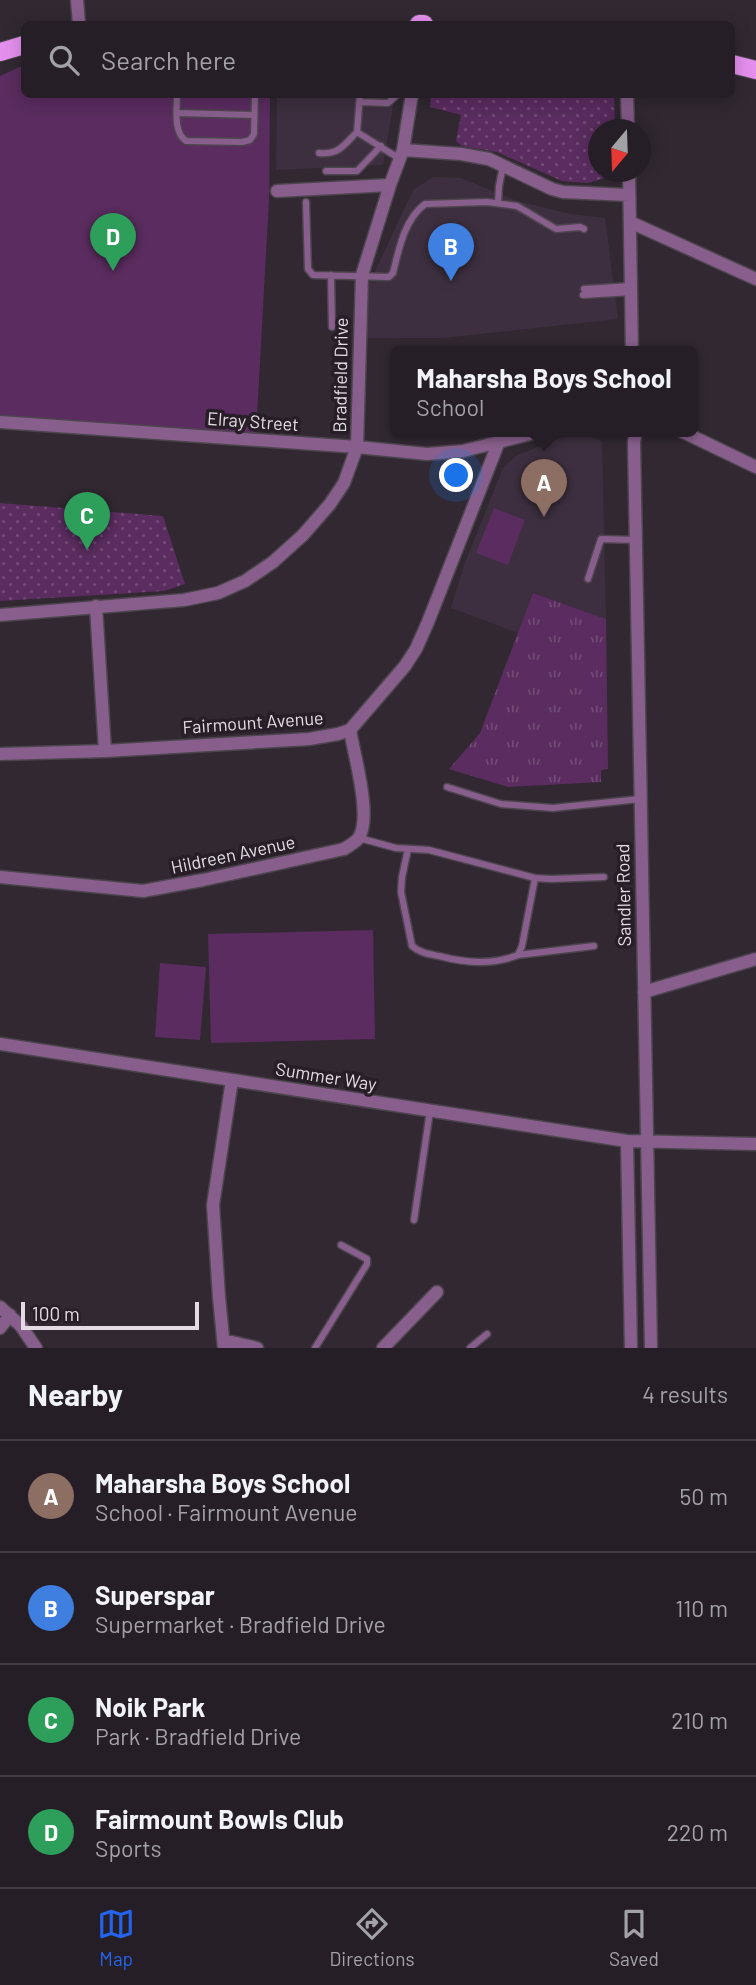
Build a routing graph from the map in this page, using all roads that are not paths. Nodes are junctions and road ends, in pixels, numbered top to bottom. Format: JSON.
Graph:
{"nodes":[{"id":1,"x":77,"y":0,"type":"edge"},
{"id":2,"x":79,"y":21,"type":"edge"},
{"id":3,"x":21,"y":47,"type":"edge"},
{"id":4,"x":0,"y":51,"type":"edge"},
{"id":5,"x":735,"y":67,"type":"edge"},
{"id":6,"x":754,"y":70,"type":"edge"},
{"id":7,"x":177,"y":98,"type":"edge"},
{"id":8,"x":255,"y":98,"type":"edge"},
{"id":9,"x":360,"y":98,"type":"edge"},
{"id":10,"x":394,"y":98,"type":"edge"},
{"id":11,"x":411,"y":98,"type":"edge"},
{"id":12,"x":627,"y":98,"type":"edge"},
{"id":13,"x":177,"y":113,"type":"junction"},
{"id":14,"x":254,"y":115,"type":"junction"},
{"id":15,"x":628,"y":119,"type":"edge"},
{"id":16,"x":358,"y":132,"type":"junction"},
{"id":17,"x":381,"y":146,"type":"junction"},
{"id":18,"x":319,"y":153,"type":"dead end"},
{"id":19,"x":402,"y":155,"type":"junction"},
{"id":20,"x":503,"y":166,"type":"junction"},
{"id":21,"x":340,"y":171,"type":"junction"},
{"id":22,"x":326,"y":172,"type":"dead end"},
{"id":23,"x":629,"y":182,"type":"edge"},
{"id":24,"x":390,"y":185,"type":"junction"},
{"id":25,"x":340,"y":187,"type":"junction"},
{"id":26,"x":277,"y":191,"type":"dead end"},
{"id":27,"x":629,"y":195,"type":"junction"},
{"id":28,"x":306,"y":202,"type":"dead end"},
{"id":29,"x":498,"y":203,"type":"junction"},
{"id":30,"x":630,"y":222,"type":"junction"},
{"id":31,"x":583,"y":229,"type":"dead end"},
{"id":32,"x":331,"y":275,"type":"junction"},
{"id":33,"x":362,"y":275,"type":"junction"},
{"id":34,"x":756,"y":279,"type":"edge"},
{"id":35,"x":631,"y":289,"type":"junction"},
{"id":36,"x":584,"y":292,"type":"dead end"},
{"id":37,"x":332,"y":327,"type":"dead end"},
{"id":38,"x":632,"y":346,"type":"edge"},
{"id":39,"x":0,"y":422,"type":"edge"},
{"id":40,"x":522,"y":437,"type":"edge"},
{"id":41,"x":633,"y":437,"type":"edge"},
{"id":42,"x":694,"y":437,"type":"edge"},
{"id":43,"x":498,"y":444,"type":"junction"},
{"id":44,"x":357,"y":447,"type":"junction"},
{"id":45,"x":756,"y":467,"type":"edge"},
{"id":46,"x":636,"y":540,"type":"junction"},
{"id":47,"x":588,"y":579,"type":"dead end"},
{"id":48,"x":96,"y":606,"type":"junction"},
{"id":49,"x":0,"y":615,"type":"edge"},
{"id":50,"x":350,"y":730,"type":"junction"},
{"id":51,"x":105,"y":751,"type":"junction"},
{"id":52,"x":0,"y":754,"type":"edge"},
{"id":53,"x":447,"y":787,"type":"dead end"},
{"id":54,"x":640,"y":799,"type":"junction"},
{"id":55,"x":359,"y":838,"type":"junction"},
{"id":56,"x":408,"y":849,"type":"junction"},
{"id":57,"x":0,"y":877,"type":"edge"},
{"id":58,"x":604,"y":877,"type":"dead end"},
{"id":59,"x":536,"y":878,"type":"junction"},
{"id":60,"x":594,"y":946,"type":"dead end"},
{"id":61,"x":518,"y":954,"type":"junction"},
{"id":62,"x":756,"y":959,"type":"edge"},
{"id":63,"x":644,"y":992,"type":"junction"},
{"id":64,"x":0,"y":1044,"type":"edge"},
{"id":65,"x":232,"y":1080,"type":"junction"},
{"id":66,"x":430,"y":1111,"type":"junction"},
{"id":67,"x":627,"y":1141,"type":"junction"},
{"id":68,"x":646,"y":1142,"type":"junction"},
{"id":69,"x":756,"y":1144,"type":"edge"},
{"id":70,"x":414,"y":1220,"type":"dead end"},
{"id":71,"x":341,"y":1245,"type":"dead end"},
{"id":72,"x":437,"y":1292,"type":"dead end"},
{"id":73,"x":5,"y":1311,"type":"edge"},
{"id":74,"x":0,"y":1328,"type":"edge"},
{"id":75,"x":488,"y":1334,"type":"dead end"},
{"id":76,"x":223,"y":1344,"type":"edge"},
{"id":77,"x":36,"y":1348,"type":"edge"},
{"id":78,"x":257,"y":1348,"type":"edge"},
{"id":79,"x":315,"y":1348,"type":"edge"},
{"id":80,"x":383,"y":1348,"type":"edge"},
{"id":81,"x":470,"y":1348,"type":"edge"},
{"id":82,"x":631,"y":1348,"type":"edge"},
{"id":83,"x":650,"y":1348,"type":"edge"}],
"edges":[{"from":1,"to":2,"type":"street"},
{"from":3,"to":4,"type":"main road"},
{"from":5,"to":6,"type":"main road"},
{"from":7,"to":13,"type":"lane"},
{"from":8,"to":14,"type":"lane"},
{"from":9,"to":10,"type":"lane"},
{"from":9,"to":16,"type":"lane"},
{"from":11,"to":19,"type":"street","name":"Bradfield Drive"},
{"from":12,"to":15,"type":"street"},
{"from":13,"to":14,"type":"lane"},
{"from":13,"to":14,"type":"lane"},
{"from":16,"to":17,"type":"lane"},
{"from":16,"to":18,"type":"lane"},
{"from":17,"to":19,"type":"lane"},
{"from":17,"to":21,"type":"lane"},
{"from":19,"to":20,"type":"street"},
{"from":19,"to":24,"type":"street","name":"Bradfield Drive"},
{"from":20,"to":27,"type":"street"},
{"from":20,"to":29,"type":"lane"},
{"from":21,"to":22,"type":"lane"},
{"from":21,"to":25,"type":"lane"},
{"from":23,"to":27,"type":"street"},
{"from":24,"to":25,"type":"street"},
{"from":24,"to":33,"type":"street","name":"Bradfield Drive"},
{"from":25,"to":26,"type":"street"},
{"from":27,"to":30,"type":"street"},
{"from":28,"to":32,"type":"lane"},
{"from":29,"to":31,"type":"lane"},
{"from":29,"to":33,"type":"lane"},
{"from":30,"to":34,"type":"street"},
{"from":30,"to":35,"type":"street"},
{"from":32,"to":33,"type":"lane"},
{"from":32,"to":37,"type":"lane"},
{"from":33,"to":44,"type":"street","name":"Bradfield Drive"},
{"from":35,"to":36,"type":"lane"},
{"from":35,"to":38,"type":"street"},
{"from":39,"to":44,"type":"street","name":"Elray Street"},
{"from":40,"to":43,"type":"street","name":"Elray Street"},
{"from":41,"to":46,"type":"street","name":"Sandler Road"},
{"from":42,"to":45,"type":"street"},
{"from":43,"to":44,"type":"street","name":"Elray Street"},
{"from":43,"to":50,"type":"street","name":"Fairmount Avenue"},
{"from":44,"to":48,"type":"street","name":"Bradfield Drive"},
{"from":46,"to":47,"type":"lane"},
{"from":46,"to":54,"type":"street","name":"Sandler Road"},
{"from":48,"to":49,"type":"street","name":"Bradfield Drive"},
{"from":48,"to":51,"type":"street"},
{"from":50,"to":51,"type":"street","name":"Fairmount Avenue"},
{"from":50,"to":55,"type":"street"},
{"from":51,"to":52,"type":"street","name":"Fairmount Avenue"},
{"from":53,"to":54,"type":"lane"},
{"from":54,"to":63,"type":"street","name":"Sandler Road"},
{"from":55,"to":56,"type":"lane"},
{"from":55,"to":57,"type":"street","name":"Hildreen Avenue"},
{"from":56,"to":59,"type":"lane"},
{"from":56,"to":61,"type":"lane"},
{"from":58,"to":59,"type":"lane"},
{"from":59,"to":61,"type":"lane"},
{"from":60,"to":61,"type":"lane"},
{"from":62,"to":63,"type":"street"},
{"from":63,"to":68,"type":"street","name":"Sandler Road"},
{"from":64,"to":65,"type":"street","name":"Summer Way"},
{"from":65,"to":66,"type":"street","name":"Summer Way"},
{"from":65,"to":76,"type":"street"},
{"from":66,"to":67,"type":"street","name":"Summer Way"},
{"from":66,"to":70,"type":"lane"},
{"from":67,"to":68,"type":"street","name":"Summer Way"},
{"from":67,"to":82,"type":"street"},
{"from":68,"to":69,"type":"street","name":"Summer Way"},
{"from":68,"to":83,"type":"street","name":"Sandler Road"},
{"from":71,"to":79,"type":"lane"},
{"from":72,"to":80,"type":"street"},
{"from":73,"to":74,"type":"street"},
{"from":73,"to":77,"type":"street"},
{"from":75,"to":81,"type":"lane"},
{"from":76,"to":78,"type":"street"}]}
